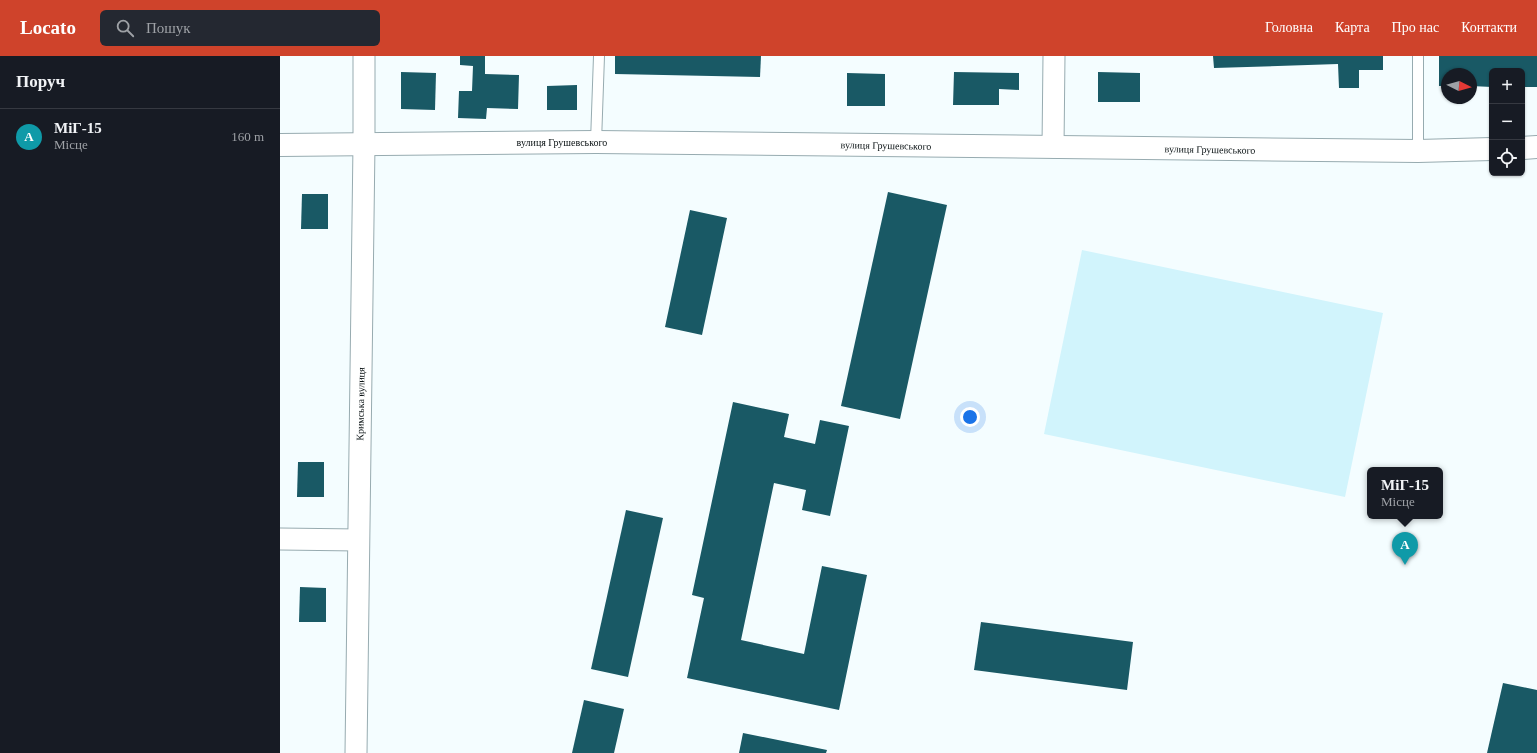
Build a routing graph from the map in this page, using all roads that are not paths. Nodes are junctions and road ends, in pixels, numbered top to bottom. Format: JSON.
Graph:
{"nodes":[{"id":1,"x":364,"y":56,"type":"edge"},
{"id":2,"x":598,"y":56,"type":"edge"},
{"id":3,"x":1054,"y":56,"type":"edge"},
{"id":4,"x":1418,"y":56,"type":"edge"},
{"id":5,"x":596,"y":142,"type":"junction"},
{"id":6,"x":364,"y":144,"type":"junction"},
{"id":7,"x":280,"y":145,"type":"edge"},
{"id":8,"x":1053,"y":147,"type":"junction"},
{"id":9,"x":1537,"y":147,"type":"edge"},
{"id":10,"x":1525,"y":148,"type":"edge"},
{"id":11,"x":1489,"y":149,"type":"edge"},
{"id":12,"x":1418,"y":152,"type":"junction"},
{"id":13,"x":280,"y":539,"type":"edge"},
{"id":14,"x":358,"y":540,"type":"junction"},
{"id":15,"x":356,"y":753,"type":"edge"}],
"edges":[{"from":1,"to":6,"type":"street","name":"Кримська вулиця"},
{"from":2,"to":5,"type":"lane"},
{"from":3,"to":8,"type":"street"},
{"from":4,"to":12,"type":"lane"},
{"from":5,"to":6,"type":"street","name":"вулиця Грушевського"},
{"from":5,"to":8,"type":"street","name":"вулиця Грушевського"},
{"from":6,"to":7,"type":"street","name":"вулиця Грушевського"},
{"from":6,"to":14,"type":"street","name":"Кримська вулиця"},
{"from":8,"to":12,"type":"street","name":"вулиця Грушевського"},
{"from":9,"to":10,"type":"street"},
{"from":11,"to":12,"type":"street","name":"вулиця Грушевського"},
{"from":13,"to":14,"type":"street"},
{"from":14,"to":15,"type":"street","name":"Кримська вулиця"}]}
